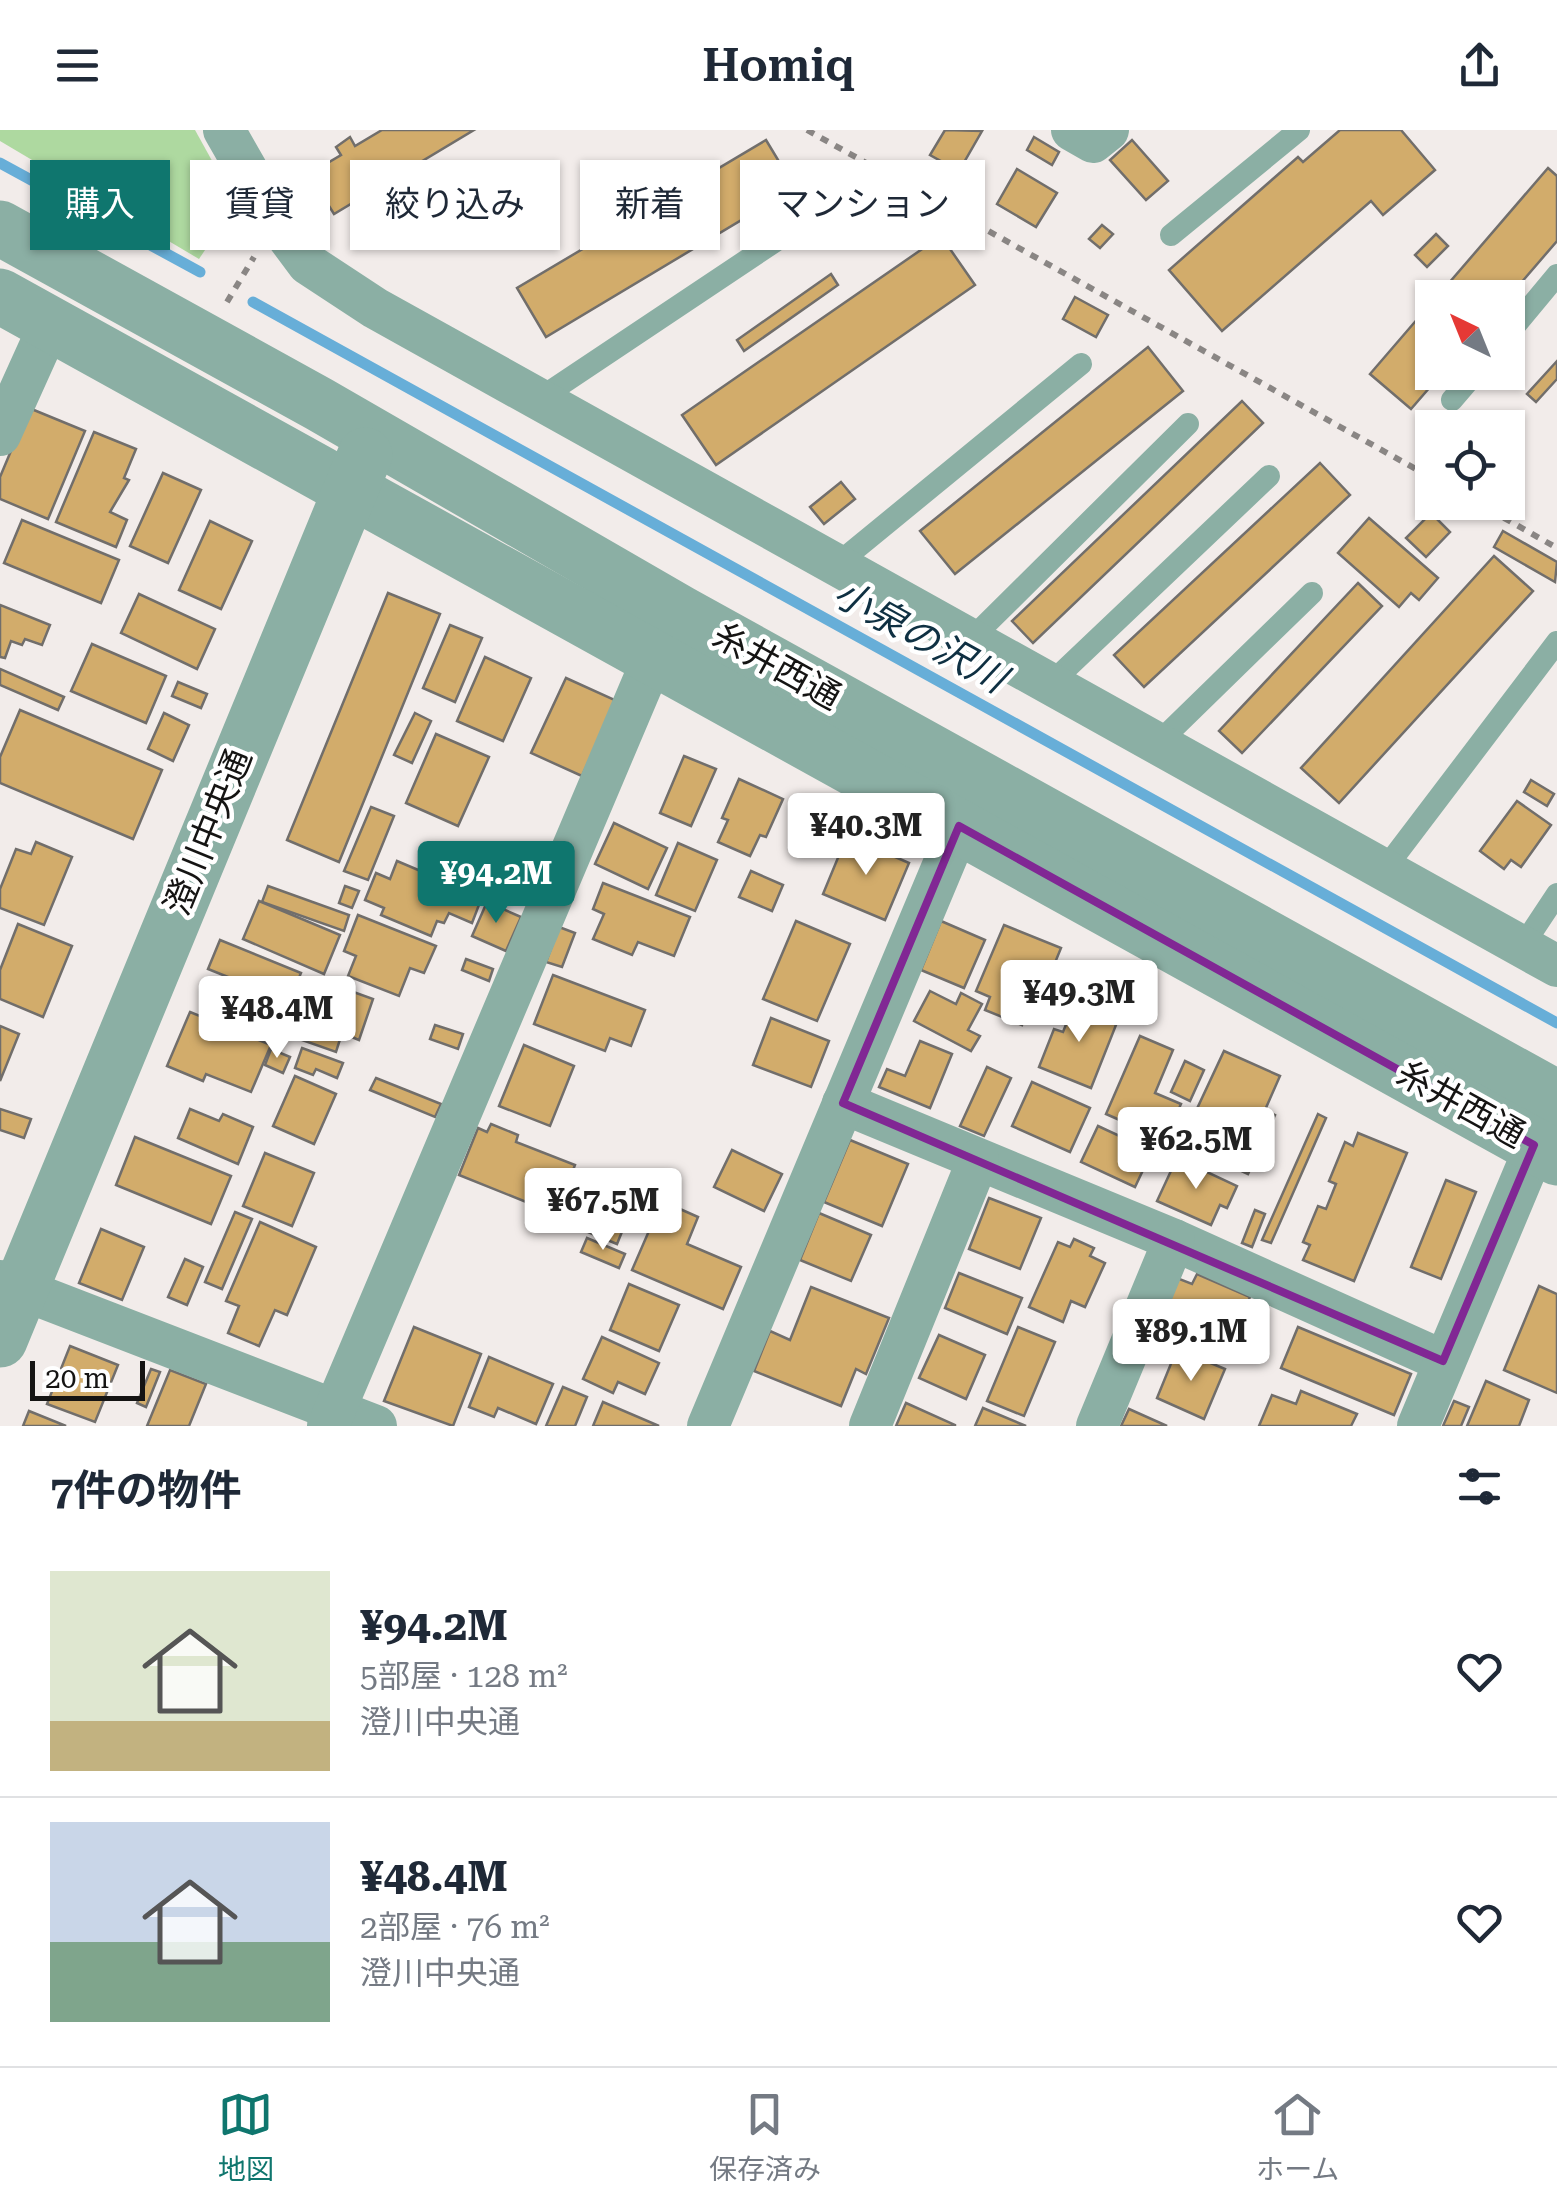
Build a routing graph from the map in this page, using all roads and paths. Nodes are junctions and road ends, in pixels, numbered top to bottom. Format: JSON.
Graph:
{"nodes":[{"id":1,"x":224,"y":130,"type":"edge"},
{"id":2,"x":807,"y":130,"type":"edge"},
{"id":3,"x":1072,"y":130,"type":"edge"},
{"id":4,"x":1108,"y":130,"type":"edge"},
{"id":5,"x":1298,"y":130,"type":"edge"},
{"id":6,"x":241,"y":160,"type":"edge"},
{"id":7,"x":0,"y":228,"type":"edge"},
{"id":8,"x":1171,"y":235,"type":"dead end"},
{"id":9,"x":259,"y":250,"type":"edge"},
{"id":10,"x":298,"y":250,"type":"edge"},
{"id":11,"x":762,"y":250,"type":"edge"},
{"id":12,"x":1557,"y":275,"type":"edge"},
{"id":13,"x":0,"y":296,"type":"edge"},
{"id":14,"x":1525,"y":314,"type":"edge"},
{"id":15,"x":50,"y":324,"type":"junction"},
{"id":16,"x":205,"y":342,"type":"junction"},
{"id":17,"x":1081,"y":364,"type":"dead end"},
{"id":18,"x":1461,"y":390,"type":"edge"},
{"id":19,"x":539,"y":399,"type":"junction"},
{"id":20,"x":1452,"y":400,"type":"dead end"},
{"id":21,"x":1188,"y":424,"type":"dead end"},
{"id":22,"x":0,"y":435,"type":"edge"},
{"id":23,"x":373,"y":436,"type":"junction"},
{"id":24,"x":1415,"y":469,"type":"edge"},
{"id":25,"x":1268,"y":476,"type":"dead end"},
{"id":26,"x":350,"y":490,"type":"junction"},
{"id":27,"x":1508,"y":520,"type":"edge"},
{"id":28,"x":1557,"y":548,"type":"edge"},
{"id":29,"x":836,"y":564,"type":"junction"},
{"id":30,"x":1312,"y":593,"type":"dead end"},
{"id":31,"x":668,"y":634,"type":"junction"},
{"id":32,"x":970,"y":640,"type":"junction"},
{"id":33,"x":1557,"y":642,"type":"edge"},
{"id":34,"x":1050,"y":684,"type":"junction"},
{"id":35,"x":1157,"y":744,"type":"junction"},
{"id":36,"x":970,"y":802,"type":"junction"},
{"id":37,"x":1384,"y":870,"type":"junction"},
{"id":38,"x":1557,"y":894,"type":"edge"},
{"id":39,"x":1540,"y":957,"type":"edge"},
{"id":40,"x":842,"y":1103,"type":"junction"},
{"id":41,"x":1551,"y":1125,"type":"edge"},
{"id":42,"x":978,"y":1160,"type":"junction"},
{"id":43,"x":1174,"y":1240,"type":"junction"},
{"id":44,"x":10,"y":1286,"type":"edge"},
{"id":45,"x":0,"y":1340,"type":"edge"},
{"id":46,"x":1444,"y":1361,"type":"junction"},
{"id":47,"x":332,"y":1418,"type":"edge"},
{"id":48,"x":376,"y":1426,"type":"edge"},
{"id":49,"x":708,"y":1426,"type":"edge"},
{"id":50,"x":870,"y":1426,"type":"edge"},
{"id":51,"x":1097,"y":1426,"type":"edge"},
{"id":52,"x":1418,"y":1426,"type":"edge"}],
"edges":[{"from":1,"to":6,"type":"street"},
{"from":2,"to":24,"type":"path"},
{"from":3,"to":4,"type":"street"},
{"from":5,"to":8,"type":"lane"},
{"from":7,"to":16,"type":"street","name":"糸井西通"},
{"from":9,"to":16,"type":"path"},
{"from":10,"to":19,"type":"street"},
{"from":11,"to":19,"type":"lane"},
{"from":12,"to":14,"type":"lane"},
{"from":13,"to":15,"type":"street","name":"糸井西通"},
{"from":15,"to":22,"type":"street"},
{"from":15,"to":26,"type":"street","name":"糸井西通"},
{"from":16,"to":23,"type":"street","name":"糸井西通"},
{"from":17,"to":29,"type":"lane"},
{"from":18,"to":20,"type":"lane"},
{"from":19,"to":29,"type":"street"},
{"from":21,"to":32,"type":"lane"},
{"from":23,"to":26,"type":"street","name":"澄川中央通"},
{"from":23,"to":31,"type":"street","name":"糸井西通"},
{"from":25,"to":34,"type":"lane"},
{"from":26,"to":31,"type":"street","name":"糸井西通"},
{"from":26,"to":44,"type":"street","name":"澄川中央通"},
{"from":27,"to":28,"type":"path"},
{"from":29,"to":32,"type":"street"},
{"from":30,"to":35,"type":"lane"},
{"from":31,"to":36,"type":"street","name":"糸井西通"},
{"from":31,"to":47,"type":"street"},
{"from":32,"to":34,"type":"street"},
{"from":33,"to":37,"type":"lane"},
{"from":34,"to":35,"type":"street"},
{"from":35,"to":37,"type":"street"},
{"from":36,"to":40,"type":"street"},
{"from":36,"to":41,"type":"street","name":"糸井西通"},
{"from":37,"to":39,"type":"street"},
{"from":38,"to":39,"type":"lane"},
{"from":40,"to":42,"type":"street"},
{"from":40,"to":49,"type":"street"},
{"from":41,"to":46,"type":"street"},
{"from":42,"to":43,"type":"street"},
{"from":42,"to":50,"type":"street"},
{"from":43,"to":46,"type":"street"},
{"from":43,"to":51,"type":"street"},
{"from":44,"to":45,"type":"street","name":"澄川中央通"},
{"from":44,"to":47,"type":"street"},
{"from":46,"to":52,"type":"street"},
{"from":47,"to":48,"type":"street"}]}
